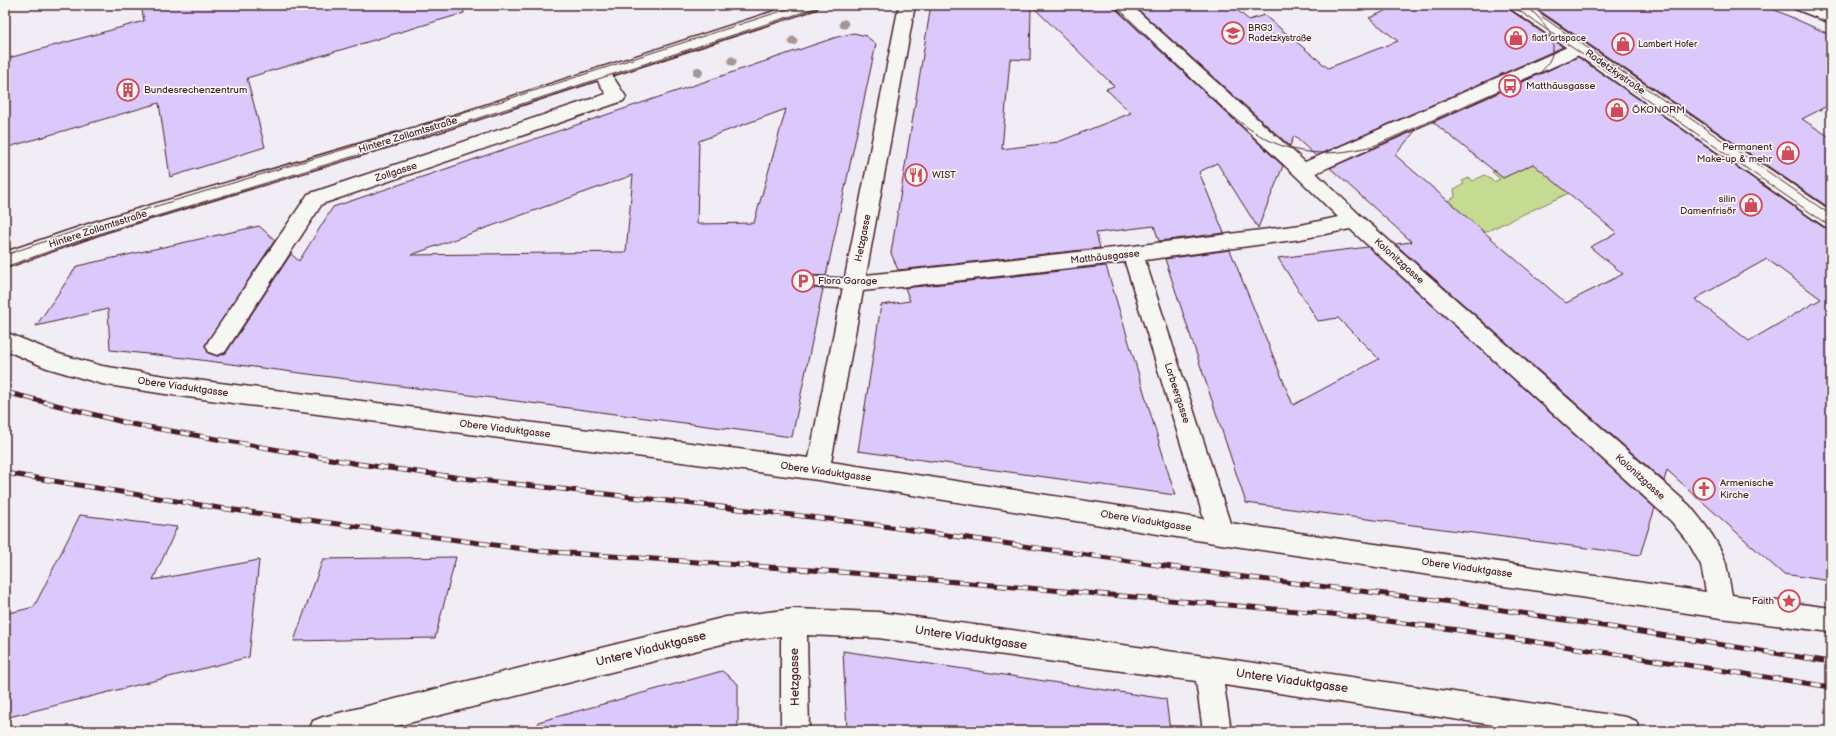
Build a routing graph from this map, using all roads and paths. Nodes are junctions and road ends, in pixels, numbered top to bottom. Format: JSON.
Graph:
{"nodes":[{"id":1,"x":810,"y":5,"type":"edge"},
{"id":2,"x":907,"y":5,"type":"edge"},
{"id":3,"x":1121,"y":5,"type":"edge"},
{"id":4,"x":1517,"y":5,"type":"edge"},
{"id":5,"x":1801,"y":5,"type":"edge"},
{"id":6,"x":1831,"y":18,"type":"edge"},
{"id":7,"x":1580,"y":48,"type":"junction"},
{"id":8,"x":602,"y":73,"type":"junction"},
{"id":9,"x":1303,"y":171,"type":"junction"},
{"id":10,"x":1354,"y":221,"type":"junction"},
{"id":11,"x":1831,"y":221,"type":"edge"},
{"id":12,"x":1133,"y":254,"type":"junction"},
{"id":13,"x":5,"y":260,"type":"edge"},
{"id":14,"x":803,"y":281,"type":"dead end"},
{"id":15,"x":854,"y":284,"type":"junction"},
{"id":16,"x":5,"y":341,"type":"edge"},
{"id":17,"x":217,"y":346,"type":"dead end"},
{"id":18,"x":818,"y":470,"type":"junction"},
{"id":19,"x":1221,"y":533,"type":"junction"},
{"id":20,"x":1721,"y":606,"type":"junction"},
{"id":21,"x":1823,"y":619,"type":"edge"},
{"id":22,"x":794,"y":622,"type":"junction"},
{"id":23,"x":1208,"y":670,"type":"junction"},
{"id":24,"x":323,"y":731,"type":"edge"},
{"id":25,"x":795,"y":731,"type":"edge"},
{"id":26,"x":1217,"y":731,"type":"edge"},
{"id":27,"x":1626,"y":731,"type":"edge"}],
"edges":[{"from":1,"to":8,"type":"street","name":"Hintere Zollamtsstraße"},
{"from":2,"to":15,"type":"street","name":"Hetzgasse"},
{"from":3,"to":9,"type":"street","name":"Kolonitzgasse"},
{"from":4,"to":7,"type":"street","name":"Radetzkystraße"},
{"from":5,"to":6,"type":"street"},
{"from":7,"to":9,"type":"street"},
{"from":7,"to":11,"type":"street","name":"Radetzkystraße"},
{"from":8,"to":13,"type":"street","name":"Hintere Zollamtsstraße"},
{"from":8,"to":17,"type":"street","name":"Zollgasse"},
{"from":9,"to":10,"type":"street","name":"Kolonitzgasse"},
{"from":10,"to":12,"type":"street","name":"Matthäusgasse"},
{"from":10,"to":20,"type":"street","name":"Kolonitzgasse"},
{"from":12,"to":15,"type":"street","name":"Matthäusgasse"},
{"from":12,"to":19,"type":"street","name":"Lorbeergasse"},
{"from":14,"to":15,"type":"lane"},
{"from":15,"to":18,"type":"street","name":"Hetzgasse"},
{"from":16,"to":18,"type":"street","name":"Obere Viaduktgasse"},
{"from":18,"to":19,"type":"street","name":"Obere Viaduktgasse"},
{"from":19,"to":20,"type":"street","name":"Obere Viaduktgasse"},
{"from":20,"to":21,"type":"street","name":"Obere Viaduktgasse"},
{"from":22,"to":23,"type":"street","name":"Untere Viaduktgasse"},
{"from":22,"to":24,"type":"street","name":"Untere Viaduktgasse"},
{"from":22,"to":25,"type":"street","name":"Hetzgasse"},
{"from":23,"to":26,"type":"street"},
{"from":23,"to":27,"type":"street","name":"Untere Viaduktgasse"}]}
